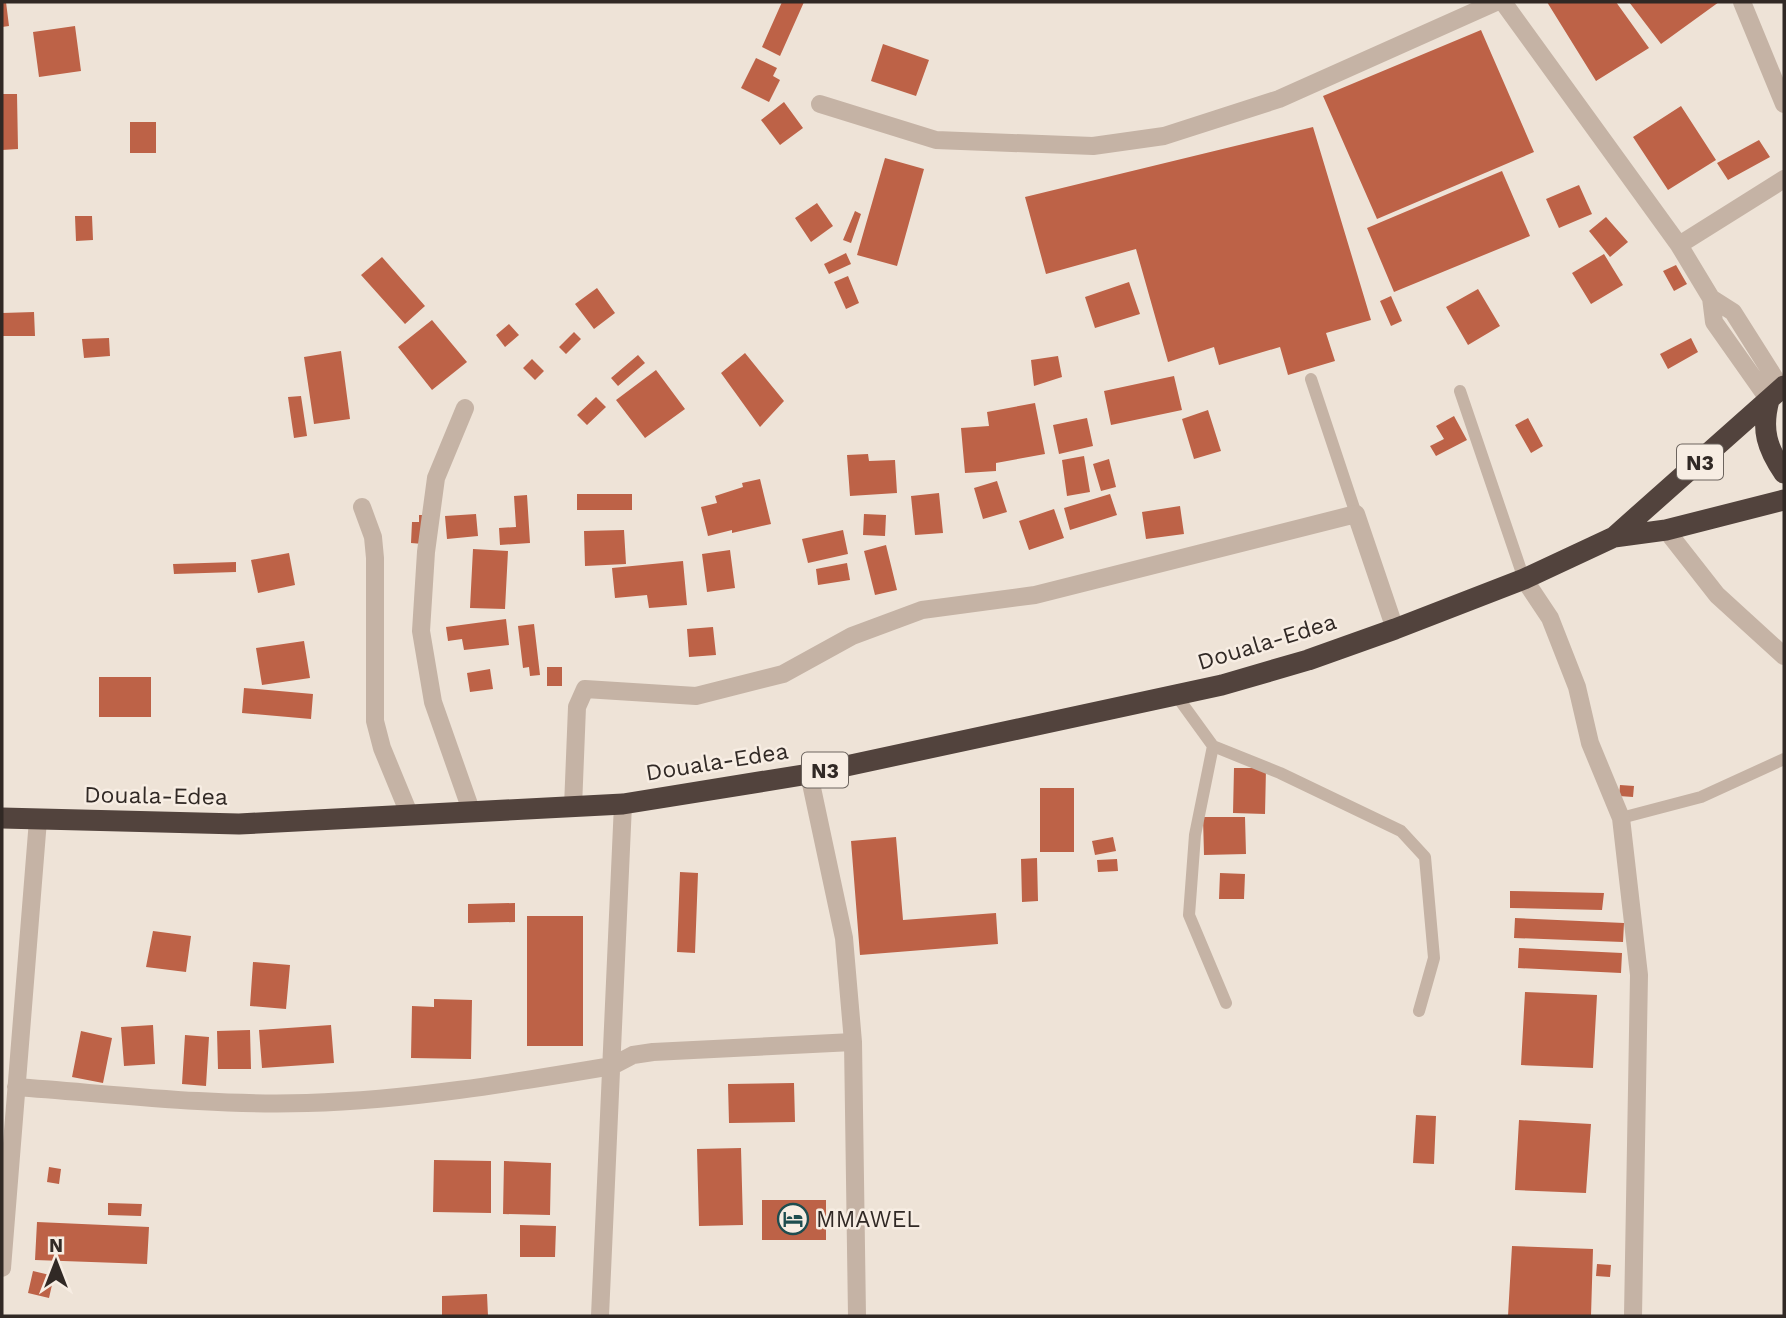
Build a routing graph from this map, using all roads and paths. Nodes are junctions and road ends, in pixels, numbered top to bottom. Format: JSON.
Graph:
{"nodes":[{"id":1,"x":1496,"y":2,"type":"edge"},
{"id":2,"x":1503,"y":2,"type":"edge"},
{"id":3,"x":1742,"y":2,"type":"edge"},
{"id":4,"x":820,"y":104,"type":"dead end"},
{"id":5,"x":1784,"y":104,"type":"edge"},
{"id":6,"x":1784,"y":179,"type":"edge"},
{"id":7,"x":1679,"y":245,"type":"junction"},
{"id":8,"x":1311,"y":379,"type":"dead end"},
{"id":9,"x":1460,"y":391,"type":"dead end"},
{"id":10,"x":1778,"y":391,"type":"edge"},
{"id":11,"x":465,"y":408,"type":"dead end"},
{"id":12,"x":1784,"y":473,"type":"edge"},
{"id":13,"x":1784,"y":500,"type":"edge"},
{"id":14,"x":362,"y":507,"type":"dead end"},
{"id":15,"x":1356,"y":514,"type":"junction"},
{"id":16,"x":1666,"y":530,"type":"junction"},
{"id":17,"x":1614,"y":537,"type":"junction"},
{"id":18,"x":1524,"y":579,"type":"junction"},
{"id":19,"x":1395,"y":629,"type":"junction"},
{"id":20,"x":1784,"y":656,"type":"edge"},
{"id":21,"x":1176,"y":695,"type":"junction"},
{"id":22,"x":1213,"y":746,"type":"junction"},
{"id":23,"x":1784,"y":759,"type":"edge"},
{"id":24,"x":809,"y":774,"type":"junction"},
{"id":25,"x":623,"y":804,"type":"junction"},
{"id":26,"x":573,"y":807,"type":"junction"},
{"id":27,"x":472,"y":813,"type":"junction"},
{"id":28,"x":410,"y":816,"type":"junction"},
{"id":29,"x":2,"y":818,"type":"edge"},
{"id":30,"x":1621,"y":818,"type":"junction"},
{"id":31,"x":38,"y":820,"type":"junction"},
{"id":32,"x":1226,"y":1003,"type":"dead end"},
{"id":33,"x":1419,"y":1011,"type":"dead end"},
{"id":34,"x":853,"y":1042,"type":"junction"},
{"id":35,"x":612,"y":1066,"type":"junction"},
{"id":36,"x":16,"y":1087,"type":"junction"},
{"id":37,"x":8,"y":1106,"type":"edge"},
{"id":38,"x":2,"y":1268,"type":"edge"},
{"id":39,"x":600,"y":1316,"type":"edge"},
{"id":40,"x":857,"y":1316,"type":"edge"},
{"id":41,"x":1633,"y":1316,"type":"edge"}],
"edges":[{"from":1,"to":4,"type":"street"},
{"from":2,"to":7,"type":"street"},
{"from":3,"to":5,"type":"street"},
{"from":6,"to":7,"type":"street"},
{"from":7,"to":10,"type":"street"},
{"from":8,"to":15,"type":"lane"},
{"from":9,"to":18,"type":"lane"},
{"from":10,"to":12,"type":"highway"},
{"from":10,"to":17,"type":"highway","name":"Douala-Edea","number":"N3"},
{"from":11,"to":27,"type":"street"},
{"from":13,"to":16,"type":"highway","name":"Douala-Edea","number":"N3"},
{"from":14,"to":28,"type":"street"},
{"from":15,"to":19,"type":"street"},
{"from":15,"to":26,"type":"street"},
{"from":16,"to":17,"type":"highway","name":"Douala-Edea","number":"N3"},
{"from":16,"to":20,"type":"street"},
{"from":17,"to":18,"type":"highway","name":"Douala-Edea","number":"N3"},
{"from":18,"to":19,"type":"highway","name":"Douala-Edea","number":"N3"},
{"from":18,"to":30,"type":"street"},
{"from":19,"to":21,"type":"highway","name":"Douala-Edea","number":"N3"},
{"from":21,"to":22,"type":"lane"},
{"from":21,"to":24,"type":"highway","name":"Douala-Edea","number":"N3"},
{"from":22,"to":32,"type":"lane"},
{"from":22,"to":33,"type":"lane"},
{"from":23,"to":30,"type":"lane"},
{"from":24,"to":25,"type":"highway","name":"Douala-Edea","number":"N3"},
{"from":24,"to":34,"type":"street"},
{"from":25,"to":26,"type":"highway","name":"Douala-Edea","number":"N3"},
{"from":25,"to":35,"type":"street"},
{"from":26,"to":27,"type":"highway","name":"Douala-Edea","number":"N3"},
{"from":27,"to":28,"type":"highway","name":"Douala-Edea","number":"N3"},
{"from":28,"to":31,"type":"highway","name":"Douala-Edea","number":"N3"},
{"from":29,"to":31,"type":"highway","name":"Douala-Edea","number":"N3"},
{"from":30,"to":41,"type":"street"},
{"from":31,"to":36,"type":"street"},
{"from":34,"to":35,"type":"street"},
{"from":34,"to":40,"type":"street"},
{"from":35,"to":36,"type":"street"},
{"from":35,"to":39,"type":"street"},
{"from":36,"to":37,"type":"street"},
{"from":37,"to":38,"type":"street"}]}
